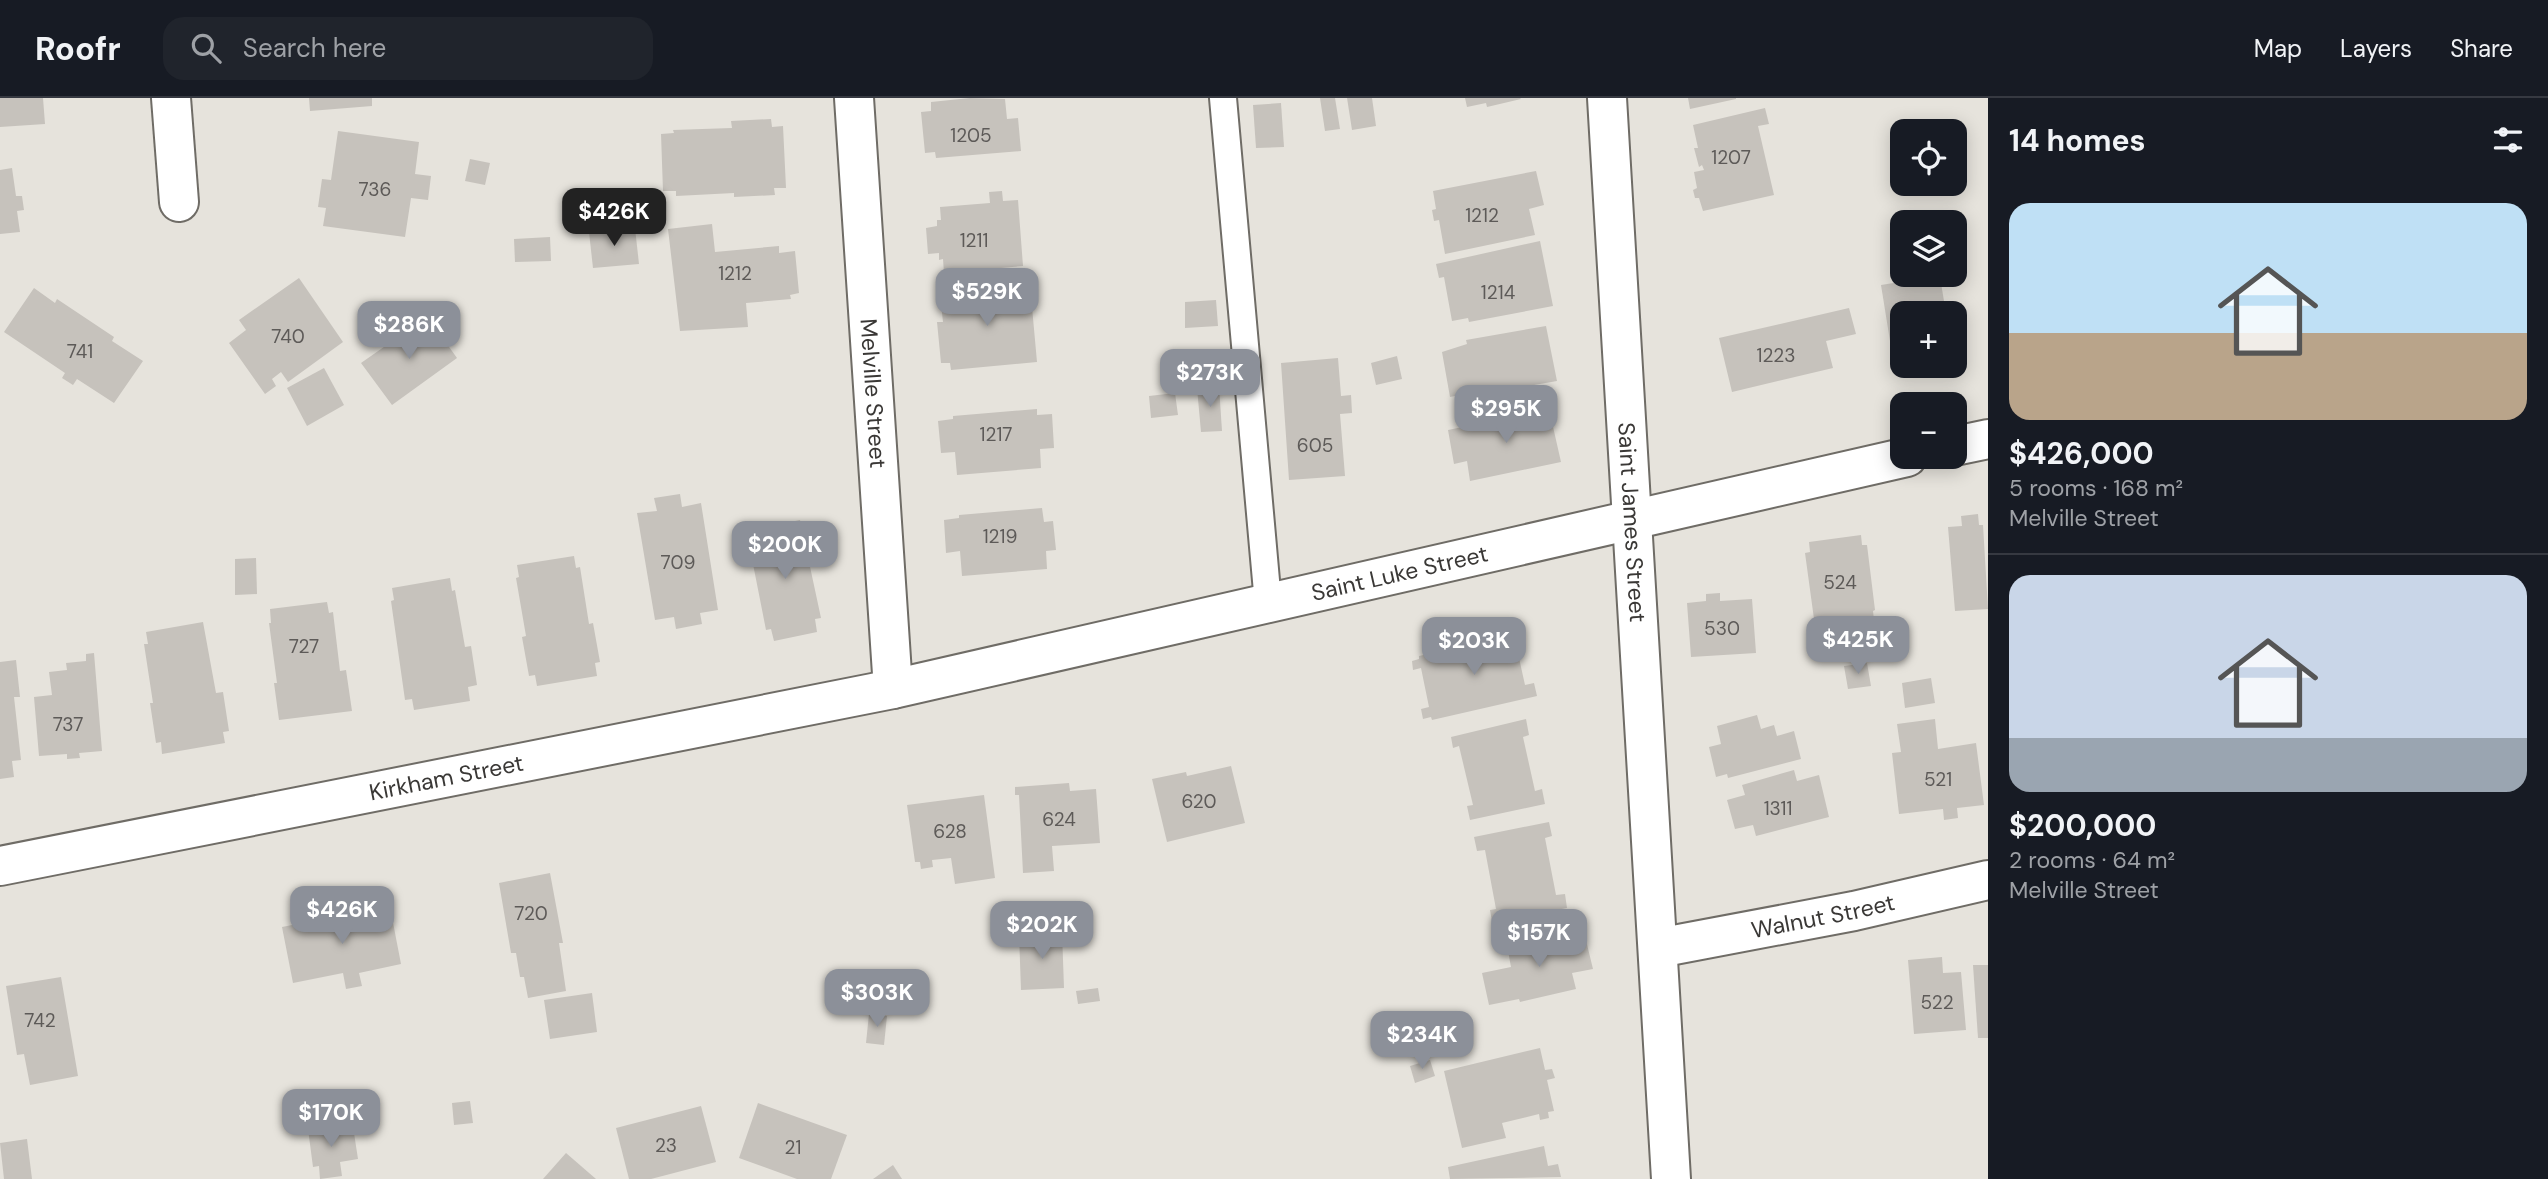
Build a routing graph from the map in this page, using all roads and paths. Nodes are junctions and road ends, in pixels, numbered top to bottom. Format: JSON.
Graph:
{"nodes":[{"id":1,"x":171,"y":98,"type":"edge"},
{"id":2,"x":854,"y":98,"type":"edge"},
{"id":3,"x":1223,"y":98,"type":"edge"},
{"id":4,"x":1607,"y":98,"type":"edge"},
{"id":5,"x":179,"y":202,"type":"dead end"},
{"id":6,"x":1988,"y":439,"type":"edge"},
{"id":7,"x":1967,"y":443,"type":"edge"},
{"id":8,"x":1890,"y":461,"type":"edge"},
{"id":9,"x":1632,"y":519,"type":"junction"},
{"id":10,"x":1268,"y":603,"type":"junction"},
{"id":11,"x":893,"y":689,"type":"junction"},
{"id":12,"x":0,"y":866,"type":"edge"},
{"id":13,"x":1988,"y":880,"type":"edge"},
{"id":14,"x":1658,"y":948,"type":"junction"},
{"id":15,"x":1671,"y":1179,"type":"edge"}],
"edges":[{"from":1,"to":5,"type":"street"},
{"from":2,"to":11,"type":"street","name":"Melville Street"},
{"from":3,"to":10,"type":"lane"},
{"from":4,"to":9,"type":"street","name":"Saint James Street"},
{"from":6,"to":7,"type":"street"},
{"from":8,"to":9,"type":"street","name":"Saint Luke Street"},
{"from":9,"to":10,"type":"street","name":"Saint Luke Street"},
{"from":9,"to":14,"type":"street","name":"Saint James Street"},
{"from":10,"to":11,"type":"street","name":"Saint Luke Street"},
{"from":11,"to":12,"type":"street","name":"Kirkham Street"},
{"from":13,"to":14,"type":"street","name":"Walnut Street"},
{"from":14,"to":15,"type":"street","name":"Saint James Street"}]}
